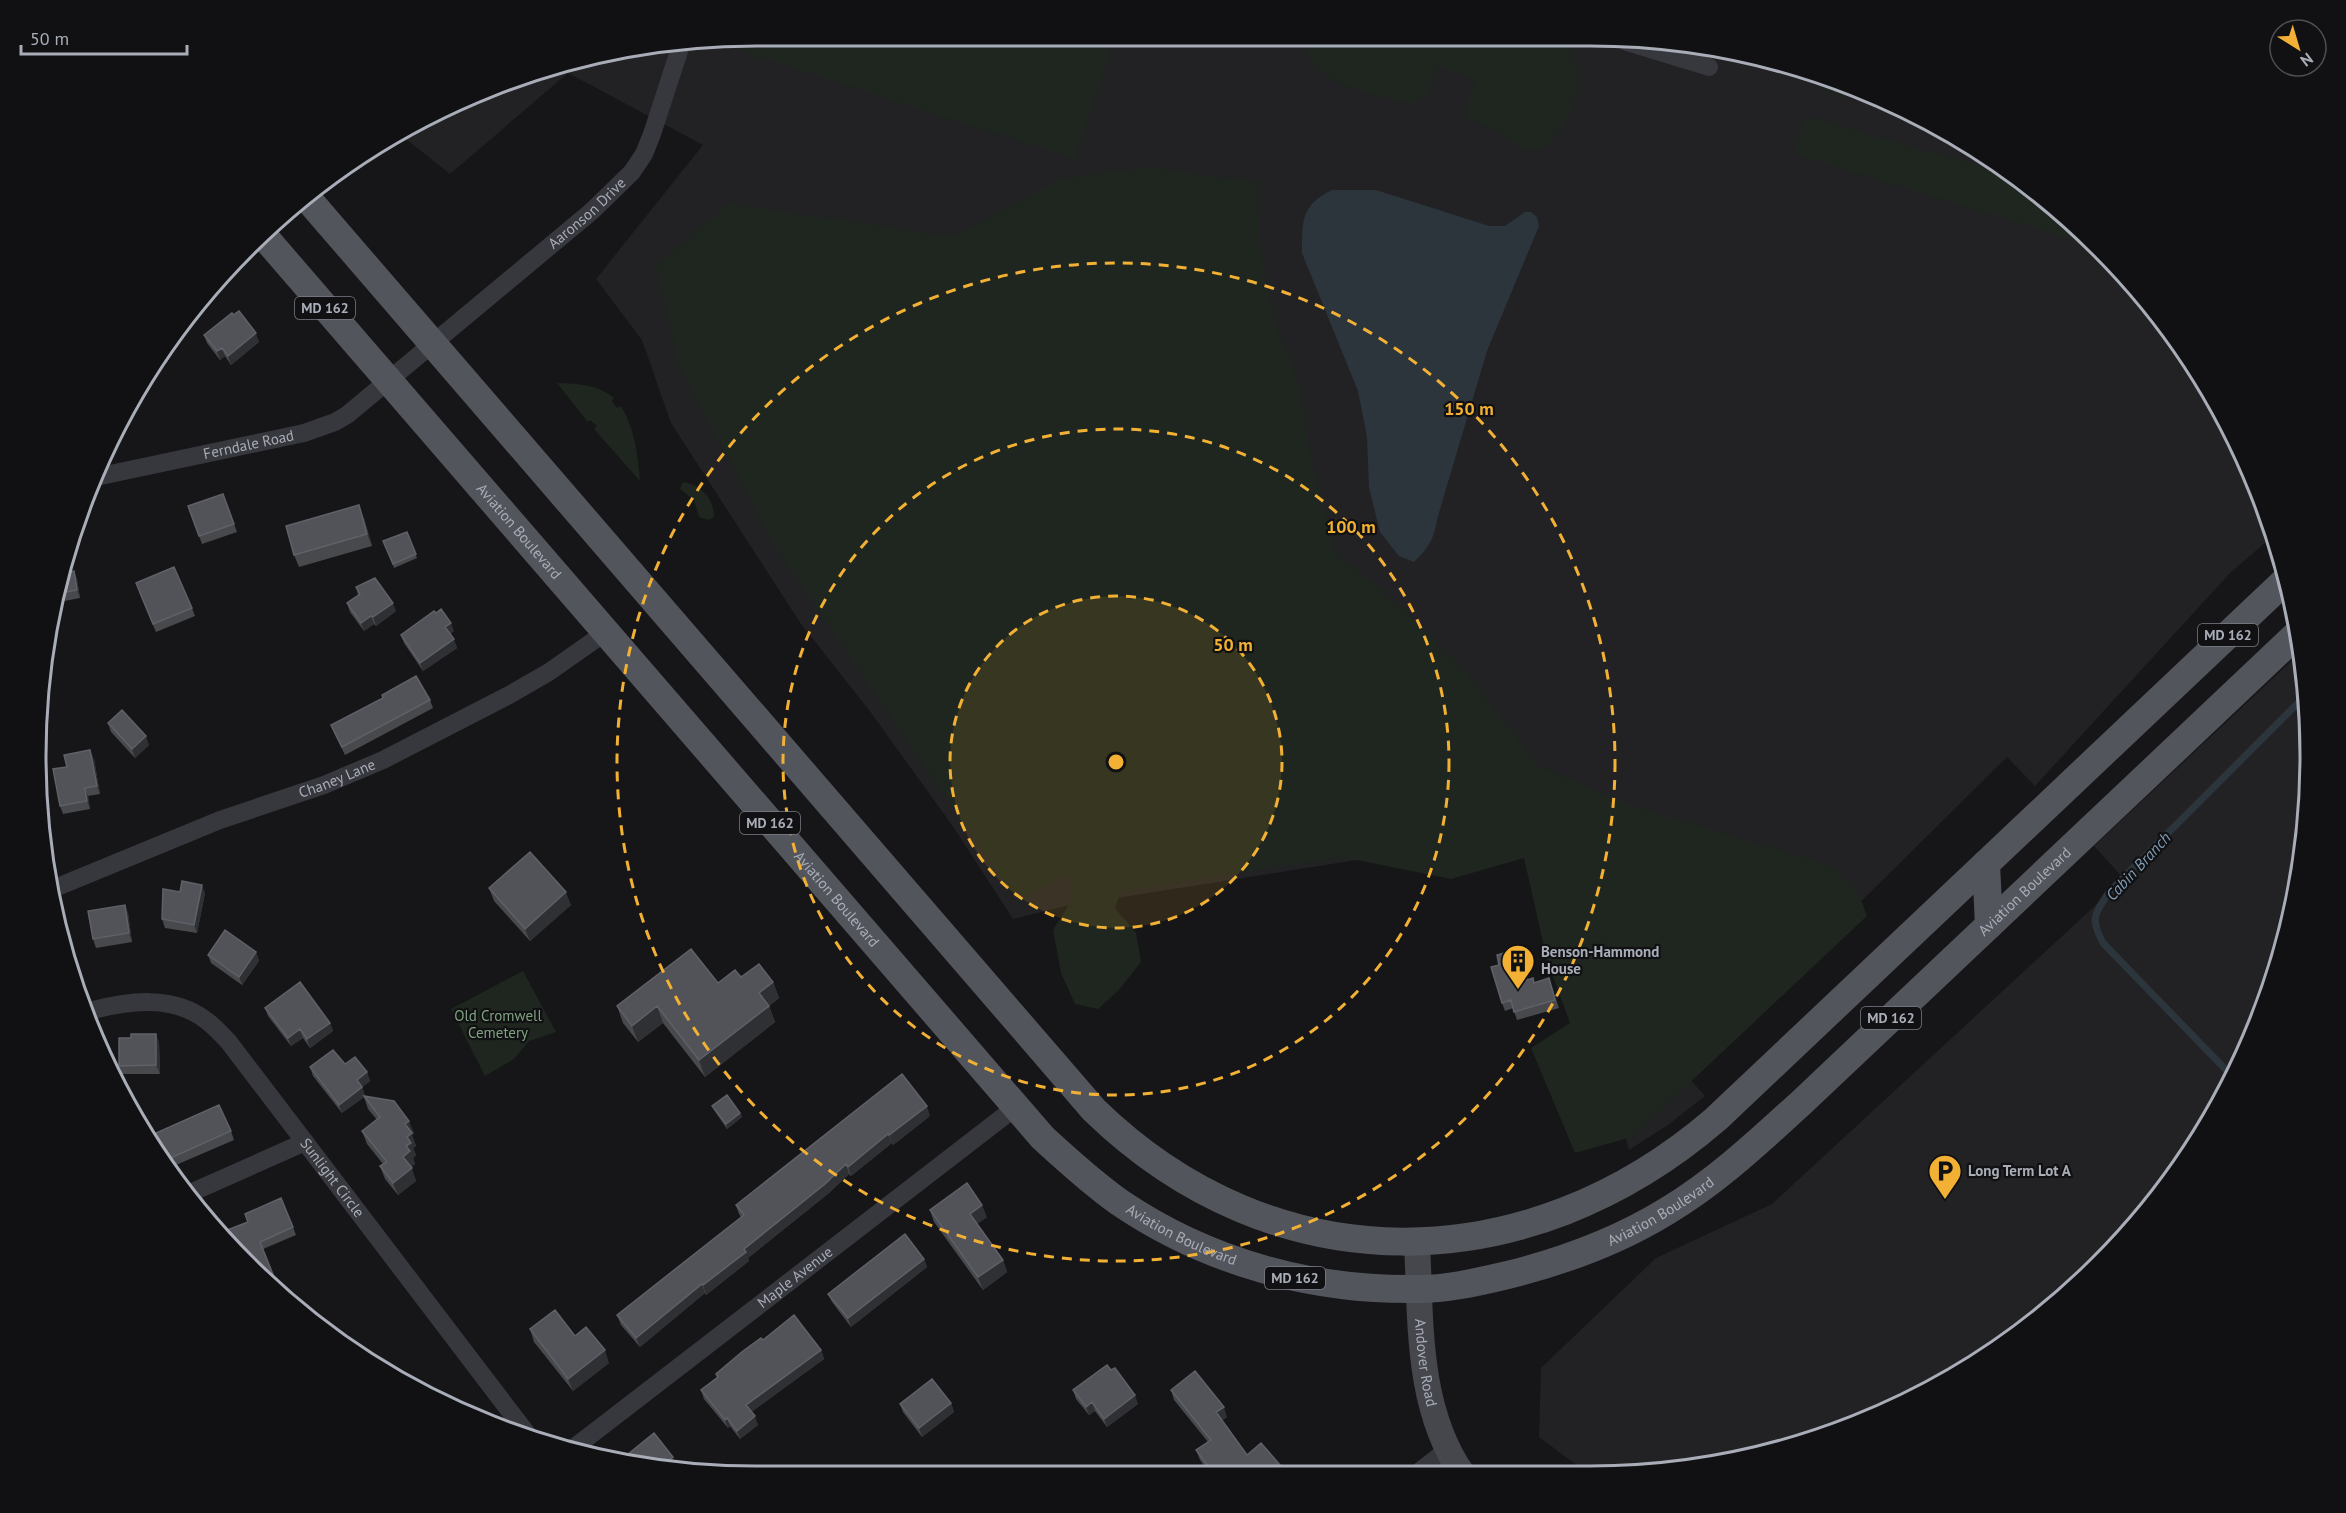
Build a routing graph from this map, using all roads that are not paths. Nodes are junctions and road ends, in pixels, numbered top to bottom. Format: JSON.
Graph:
{"nodes":[{"id":1,"x":1653,"y":50,"type":"edge"},
{"id":2,"x":679,"y":51,"type":"edge"},
{"id":3,"x":1709,"y":67,"type":"dead end"},
{"id":4,"x":312,"y":203,"type":"edge"},
{"id":5,"x":268,"y":241,"type":"edge"},
{"id":6,"x":433,"y":344,"type":"junction"},
{"id":7,"x":388,"y":381,"type":"junction"},
{"id":8,"x":105,"y":475,"type":"edge"},
{"id":9,"x":2278,"y":587,"type":"edge"},
{"id":10,"x":606,"y":632,"type":"junction"},
{"id":11,"x":2290,"y":641,"type":"edge"},
{"id":12,"x":1986,"y":864,"type":"junction"},
{"id":13,"x":59,"y":886,"type":"edge"},
{"id":14,"x":1989,"y":925,"type":"junction"},
{"id":15,"x":94,"y":1010,"type":"edge"},
{"id":16,"x":1016,"y":1107,"type":"junction"},
{"id":17,"x":305,"y":1142,"type":"junction"},
{"id":18,"x":195,"y":1191,"type":"edge"},
{"id":19,"x":1417,"y":1242,"type":"junction"},
{"id":20,"x":1419,"y":1289,"type":"junction"},
{"id":21,"x":521,"y":1426,"type":"edge"},
{"id":22,"x":579,"y":1443,"type":"edge"},
{"id":23,"x":1447,"y":1450,"type":"junction"},
{"id":24,"x":1426,"y":1466,"type":"edge"},
{"id":25,"x":1457,"y":1466,"type":"edge"}],
"edges":[{"from":1,"to":3,"type":"street"},
{"from":2,"to":6,"type":"street","name":"Aaronson Drive"},
{"from":4,"to":6,"type":"main road","number":"MD 162"},
{"from":5,"to":7,"type":"main road","name":"Aviation Boulevard","number":"MD 162"},
{"from":6,"to":7,"type":"street","name":"Aaronson Drive"},
{"from":6,"to":19,"type":"main road","number":"MD 162"},
{"from":7,"to":8,"type":"street","name":"Ferndale Road"},
{"from":7,"to":10,"type":"main road","name":"Aviation Boulevard","number":"MD 162"},
{"from":9,"to":12,"type":"main road","number":"MD 162"},
{"from":10,"to":13,"type":"street","name":"Chaney Lane"},
{"from":10,"to":16,"type":"main road","name":"Aviation Boulevard","number":"MD 162"},
{"from":11,"to":14,"type":"main road","name":"Aviation Boulevard","number":"MD 162"},
{"from":12,"to":14,"type":"main road"},
{"from":12,"to":19,"type":"main road","number":"MD 162"},
{"from":14,"to":20,"type":"main road","name":"Aviation Boulevard","number":"MD 162"},
{"from":15,"to":17,"type":"street","name":"Sunlight Circle"},
{"from":16,"to":20,"type":"main road","name":"Aviation Boulevard","number":"MD 162"},
{"from":16,"to":22,"type":"street","name":"Maple Avenue"},
{"from":17,"to":18,"type":"street"},
{"from":17,"to":21,"type":"street","name":"Sunlight Circle"},
{"from":19,"to":20,"type":"main road","name":"Andover Road"},
{"from":20,"to":23,"type":"main road","name":"Andover Road"},
{"from":23,"to":24,"type":"street"},
{"from":23,"to":25,"type":"main road","name":"Andover Road"}]}
